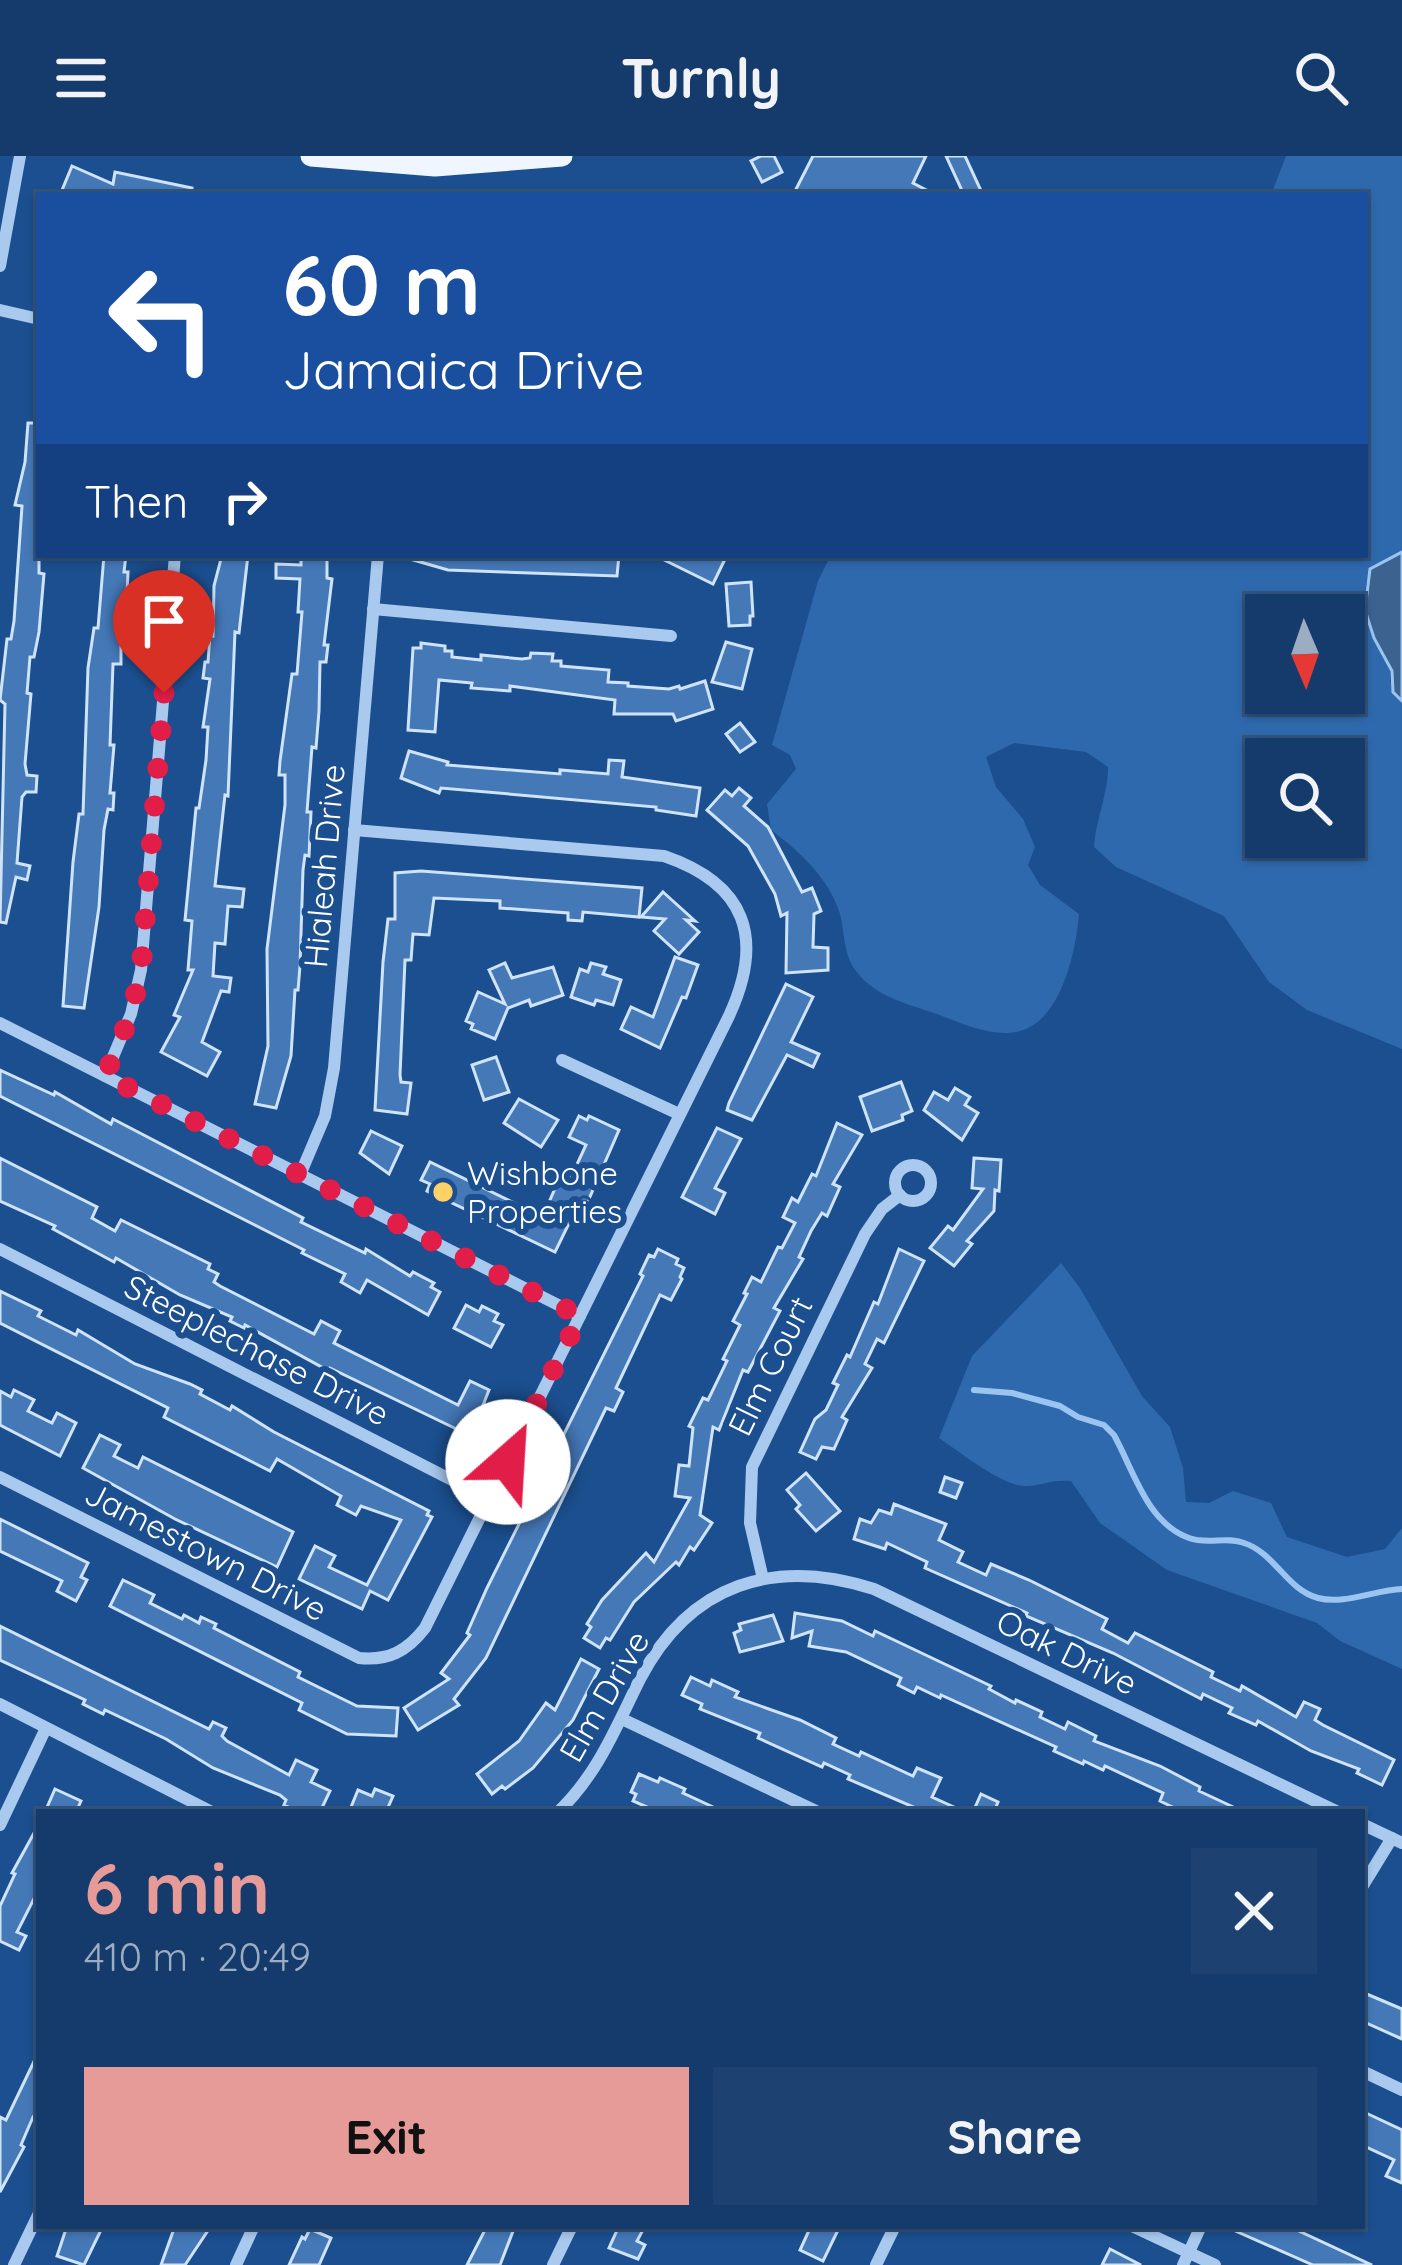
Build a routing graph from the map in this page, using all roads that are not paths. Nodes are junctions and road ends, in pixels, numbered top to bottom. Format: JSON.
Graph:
{"nodes":[{"id":1,"x":20,"y":156,"type":"edge"},
{"id":2,"x":310,"y":156,"type":"edge"},
{"id":3,"x":562,"y":156,"type":"edge"},
{"id":4,"x":0,"y":266,"type":"edge"},
{"id":5,"x":0,"y":310,"type":"edge"},
{"id":6,"x":36,"y":318,"type":"edge"},
{"id":7,"x":175,"y":558,"type":"edge"},
{"id":8,"x":378,"y":558,"type":"edge"},
{"id":9,"x":374,"y":609,"type":"junction"},
{"id":10,"x":670,"y":636,"type":"dead end"},
{"id":11,"x":353,"y":830,"type":"junction"},
{"id":12,"x":0,"y":1022,"type":"edge"},
{"id":13,"x":562,"y":1060,"type":"dead end"},
{"id":14,"x":105,"y":1076,"type":"junction"},
{"id":15,"x":679,"y":1114,"type":"junction"},
{"id":16,"x":300,"y":1175,"type":"junction"},
{"id":17,"x":900,"y":1195,"type":"dead end"},
{"id":18,"x":0,"y":1249,"type":"edge"},
{"id":19,"x":580,"y":1316,"type":"junction"},
{"id":20,"x":0,"y":1477,"type":"edge"},
{"id":21,"x":489,"y":1499,"type":"junction"},
{"id":22,"x":763,"y":1580,"type":"junction"},
{"id":23,"x":0,"y":1704,"type":"edge"},
{"id":24,"x":622,"y":1719,"type":"junction"},
{"id":25,"x":46,"y":1727,"type":"junction"},
{"id":26,"x":206,"y":1809,"type":"edge"},
{"id":27,"x":561,"y":1809,"type":"edge"},
{"id":28,"x":812,"y":1809,"type":"edge"},
{"id":29,"x":1332,"y":1809,"type":"edge"},
{"id":30,"x":1365,"y":1824,"type":"edge"},
{"id":31,"x":0,"y":1825,"type":"edge"},
{"id":32,"x":1397,"y":1840,"type":"edge"},
{"id":33,"x":1365,"y":1883,"type":"edge"},
{"id":34,"x":1365,"y":2072,"type":"edge"},
{"id":35,"x":1402,"y":2090,"type":"edge"},
{"id":36,"x":36,"y":2219,"type":"edge"},
{"id":37,"x":253,"y":2229,"type":"edge"},
{"id":38,"x":571,"y":2229,"type":"edge"},
{"id":39,"x":894,"y":2229,"type":"edge"},
{"id":40,"x":1137,"y":2229,"type":"edge"},
{"id":41,"x":1200,"y":2229,"type":"edge"},
{"id":42,"x":1185,"y":2259,"type":"edge"},
{"id":43,"x":14,"y":2265,"type":"edge"},
{"id":44,"x":236,"y":2265,"type":"edge"},
{"id":45,"x":553,"y":2265,"type":"edge"},
{"id":46,"x":876,"y":2265,"type":"edge"},
{"id":47,"x":1215,"y":2265,"type":"edge"}],
"edges":[{"from":1,"to":4,"type":"street"},
{"from":2,"to":3,"type":"main road"},
{"from":5,"to":6,"type":"street"},
{"from":7,"to":14,"type":"street"},
{"from":8,"to":9,"type":"street","name":"Hialeah Drive"},
{"from":9,"to":10,"type":"street"},
{"from":9,"to":11,"type":"street","name":"Hialeah Drive"},
{"from":11,"to":15,"type":"street"},
{"from":11,"to":16,"type":"street","name":"Hialeah Drive"},
{"from":12,"to":14,"type":"street"},
{"from":13,"to":15,"type":"street"},
{"from":14,"to":16,"type":"street"},
{"from":15,"to":19,"type":"street"},
{"from":16,"to":19,"type":"street"},
{"from":17,"to":22,"type":"street","name":"Elm Court"},
{"from":18,"to":21,"type":"street","name":"Steeplechase Drive"},
{"from":19,"to":21,"type":"street"},
{"from":20,"to":21,"type":"street","name":"Jamestown Drive"},
{"from":22,"to":24,"type":"street","name":"Elm Drive"},
{"from":22,"to":29,"type":"street","name":"Oak Drive"},
{"from":23,"to":25,"type":"street"},
{"from":24,"to":27,"type":"street","name":"Elm Drive"},
{"from":24,"to":28,"type":"street"},
{"from":25,"to":26,"type":"street"},
{"from":25,"to":31,"type":"street"},
{"from":30,"to":32,"type":"street"},
{"from":32,"to":33,"type":"street"},
{"from":34,"to":35,"type":"street"},
{"from":36,"to":43,"type":"street"},
{"from":37,"to":44,"type":"street"},
{"from":38,"to":45,"type":"street"},
{"from":39,"to":46,"type":"street"},
{"from":40,"to":42,"type":"street"},
{"from":41,"to":42,"type":"street"},
{"from":42,"to":47,"type":"street"}]}
